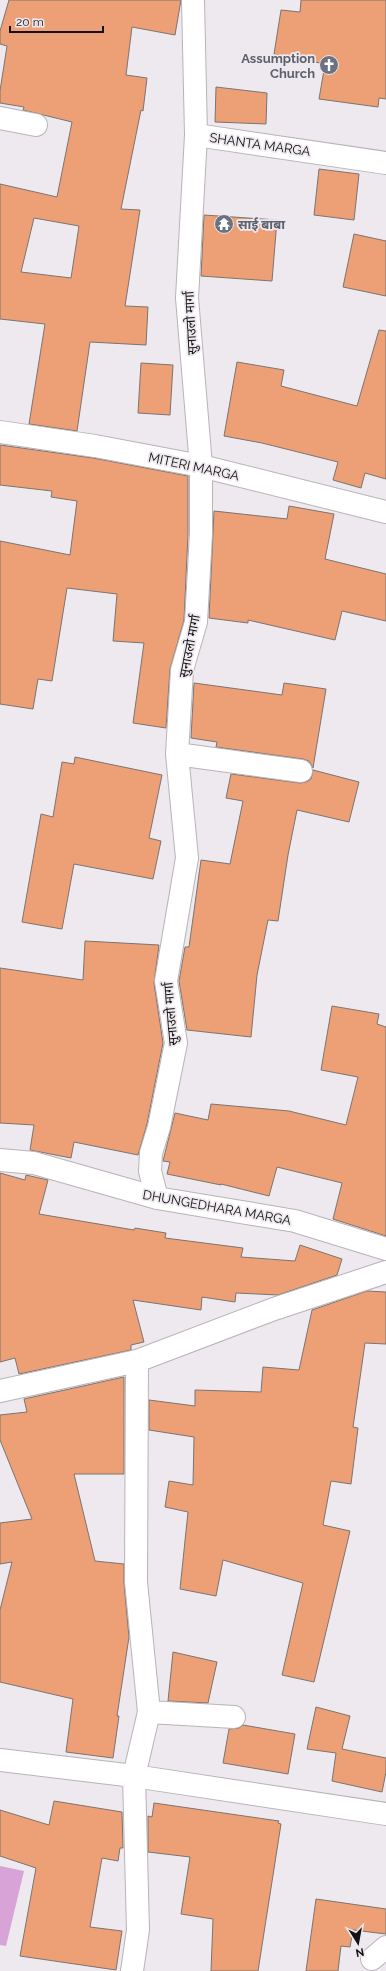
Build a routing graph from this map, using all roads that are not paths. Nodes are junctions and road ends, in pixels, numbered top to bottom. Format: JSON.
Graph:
{"nodes":[{"id":1,"x":193,"y":0,"type":"edge"},
{"id":2,"x":0,"y":118,"type":"edge"},
{"id":3,"x":36,"y":125,"type":"dead end"},
{"id":4,"x":196,"y":135,"type":"junction"},
{"id":5,"x":386,"y":163,"type":"edge"},
{"id":6,"x":0,"y":432,"type":"edge"},
{"id":7,"x":201,"y":466,"type":"junction"},
{"id":8,"x":386,"y":512,"type":"edge"},
{"id":9,"x":177,"y":754,"type":"junction"},
{"id":10,"x":301,"y":770,"type":"dead end"},
{"id":11,"x":0,"y":1160,"type":"edge"},
{"id":12,"x":157,"y":1198,"type":"junction"},
{"id":13,"x":386,"y":1249,"type":"edge"},
{"id":14,"x":386,"y":1272,"type":"edge"},
{"id":15,"x":137,"y":1361,"type":"junction"},
{"id":16,"x":0,"y":1391,"type":"edge"},
{"id":17,"x":149,"y":1712,"type":"junction"},
{"id":18,"x":234,"y":1716,"type":"dead end"},
{"id":19,"x":0,"y":1760,"type":"edge"},
{"id":20,"x":134,"y":1776,"type":"junction"},
{"id":21,"x":386,"y":1814,"type":"edge"},
{"id":22,"x":132,"y":1971,"type":"edge"}],
"edges":[{"from":1,"to":4,"type":"street","name":"SHANTA MARGA"},
{"from":2,"to":3,"type":"street"},
{"from":4,"to":5,"type":"street","name":"SHANTA MARGA"},
{"from":4,"to":7,"type":"street","name":"सुनाउलो मार्गा"},
{"from":6,"to":7,"type":"street","name":"MITERI MARGA"},
{"from":7,"to":8,"type":"street","name":"MITERI MARGA"},
{"from":7,"to":9,"type":"street","name":"सुनाउलो मार्गा"},
{"from":9,"to":10,"type":"street"},
{"from":9,"to":12,"type":"street","name":"सुनाउलो मार्गा"},
{"from":11,"to":12,"type":"street","name":"DHUNGEDHARA MARGA"},
{"from":12,"to":13,"type":"street","name":"DHUNGEDHARA MARGA"},
{"from":14,"to":15,"type":"street"},
{"from":15,"to":16,"type":"street"},
{"from":15,"to":17,"type":"street"},
{"from":17,"to":18,"type":"street"},
{"from":17,"to":20,"type":"street"},
{"from":19,"to":20,"type":"street"},
{"from":20,"to":21,"type":"street"},
{"from":20,"to":22,"type":"street"}]}
